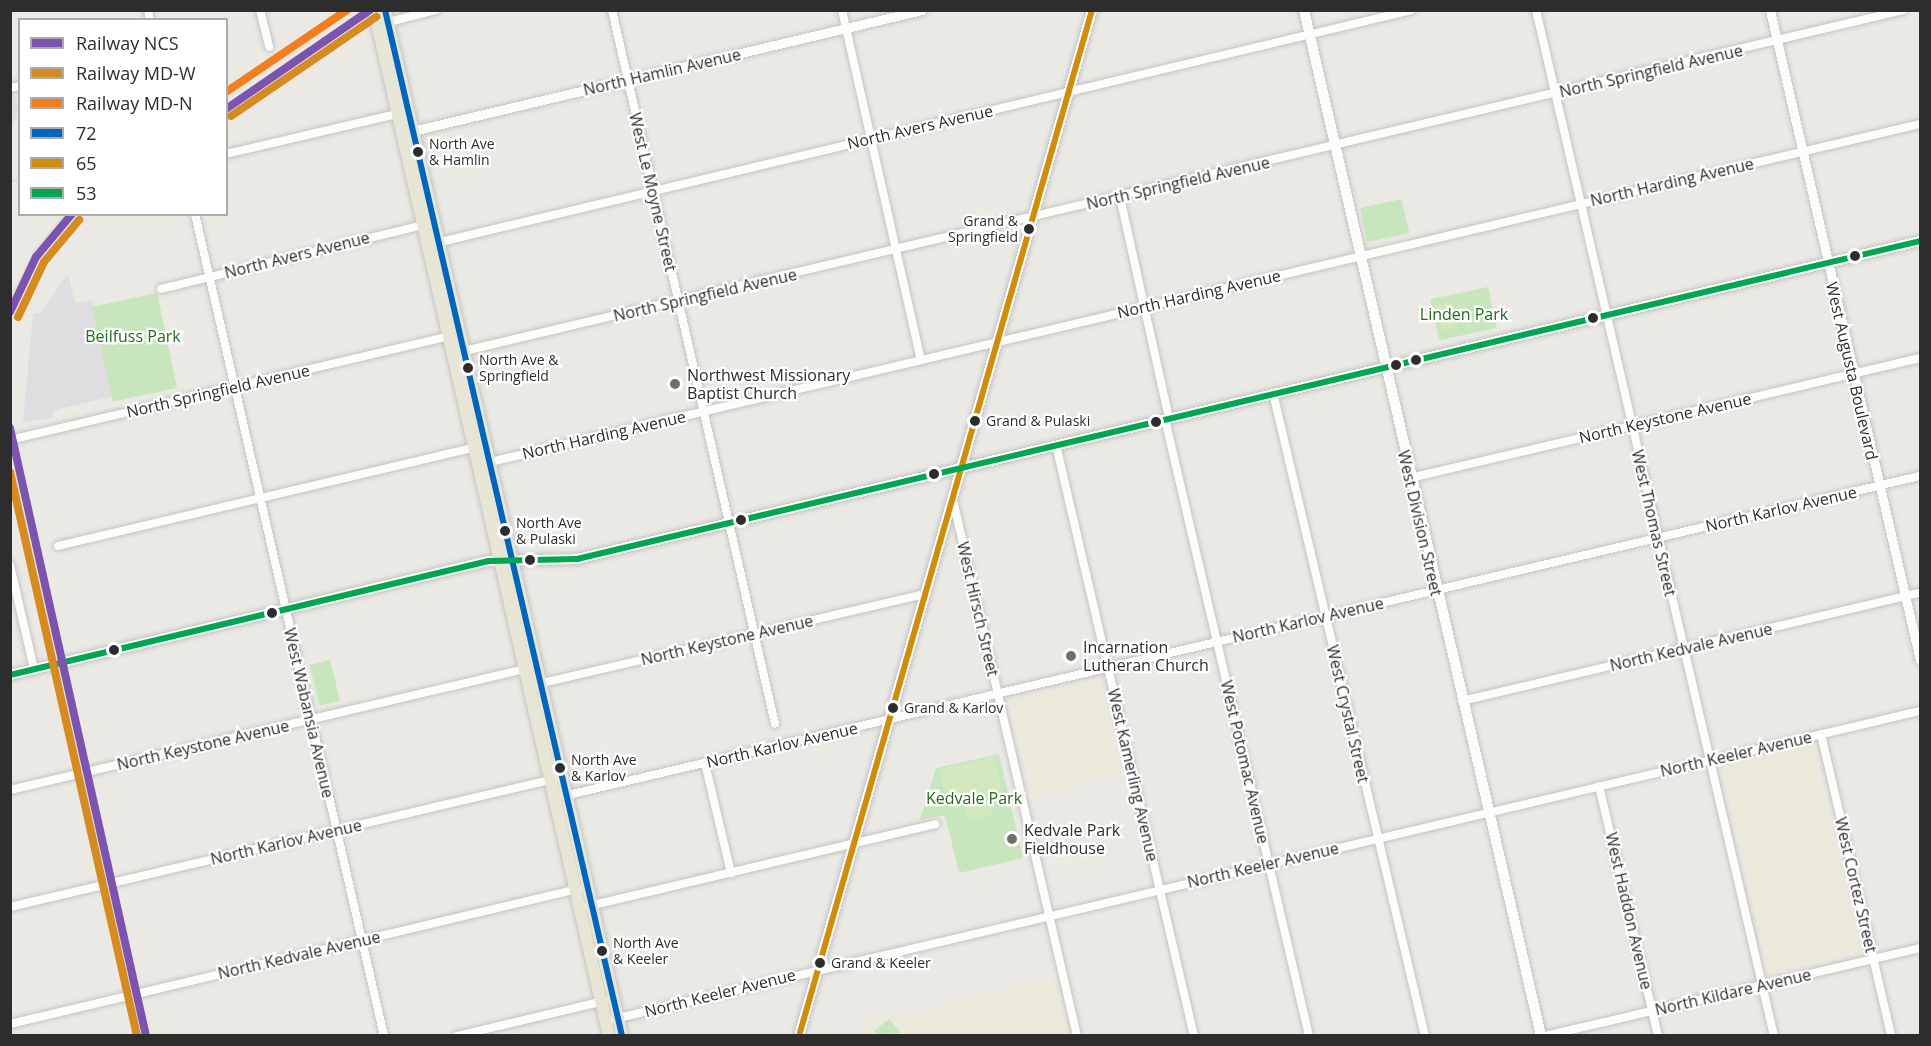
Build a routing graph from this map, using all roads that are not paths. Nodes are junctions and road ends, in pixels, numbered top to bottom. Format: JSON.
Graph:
{"nodes":[{"id":1,"x":260,"y":10,"type":"edge"},
{"id":2,"x":374,"y":10,"type":"edge"},
{"id":3,"x":436,"y":10,"type":"edge"},
{"id":4,"x":612,"y":10,"type":"edge"},
{"id":5,"x":842,"y":10,"type":"edge"},
{"id":6,"x":922,"y":10,"type":"edge"},
{"id":7,"x":1092,"y":10,"type":"edge"},
{"id":8,"x":1304,"y":10,"type":"edge"},
{"id":9,"x":1412,"y":10,"type":"edge"},
{"id":10,"x":1536,"y":10,"type":"edge"},
{"id":11,"x":1770,"y":10,"type":"edge"},
{"id":12,"x":1903,"y":10,"type":"edge"},
{"id":13,"x":383,"y":19,"type":"edge"},
{"id":14,"x":846,"y":28,"type":"junction"},
{"id":15,"x":1309,"y":35,"type":"junction"},
{"id":16,"x":1777,"y":41,"type":"junction"},
{"id":17,"x":269,"y":47,"type":"dead end"},
{"id":18,"x":627,"y":80,"type":"junction"},
{"id":19,"x":1069,"y":92,"type":"junction"},
{"id":20,"x":1555,"y":94,"type":"junction"},
{"id":21,"x":403,"y":113,"type":"junction"},
{"id":22,"x":1920,"y":124,"type":"edge"},
{"id":23,"x":407,"y":132,"type":"junction"},
{"id":24,"x":871,"y":139,"type":"junction"},
{"id":25,"x":1334,"y":146,"type":"junction"},
{"id":26,"x":1802,"y":152,"type":"junction"},
{"id":27,"x":228,"y":154,"type":"edge"},
{"id":28,"x":653,"y":191,"type":"junction"},
{"id":29,"x":1120,"y":197,"type":"junction"},
{"id":30,"x":1580,"y":204,"type":"junction"},
{"id":31,"x":195,"y":216,"type":"edge"},
{"id":32,"x":1032,"y":217,"type":"junction"},
{"id":33,"x":428,"y":224,"type":"junction"},
{"id":34,"x":1920,"y":241,"type":"edge"},
{"id":35,"x":433,"y":243,"type":"junction"},
{"id":36,"x":896,"y":250,"type":"junction"},
{"id":37,"x":1359,"y":257,"type":"junction"},
{"id":38,"x":1827,"y":263,"type":"junction"},
{"id":39,"x":209,"y":277,"type":"junction"},
{"id":40,"x":161,"y":289,"type":"dead end"},
{"id":41,"x":678,"y":301,"type":"junction"},
{"id":42,"x":1145,"y":307,"type":"junction"},
{"id":43,"x":1605,"y":315,"type":"junction"},
{"id":44,"x":454,"y":335,"type":"junction"},
{"id":45,"x":997,"y":342,"type":"junction"},
{"id":46,"x":458,"y":353,"type":"junction"},
{"id":47,"x":1920,"y":358,"type":"edge"},
{"id":48,"x":921,"y":360,"type":"junction"},
{"id":49,"x":1383,"y":366,"type":"junction"},
{"id":50,"x":1853,"y":374,"type":"junction"},
{"id":51,"x":234,"y":387,"type":"junction"},
{"id":52,"x":1273,"y":393,"type":"junction"},
{"id":53,"x":703,"y":412,"type":"junction"},
{"id":54,"x":1167,"y":418,"type":"junction"},
{"id":55,"x":1631,"y":426,"type":"junction"},
{"id":56,"x":10,"y":440,"type":"edge"},
{"id":57,"x":1056,"y":445,"type":"junction"},
{"id":58,"x":480,"y":447,"type":"junction"},
{"id":59,"x":484,"y":464,"type":"junction"},
{"id":60,"x":961,"y":468,"type":"junction"},
{"id":61,"x":1920,"y":476,"type":"edge"},
{"id":62,"x":1410,"y":478,"type":"junction"},
{"id":63,"x":1879,"y":486,"type":"junction"},
{"id":64,"x":260,"y":498,"type":"junction"},
{"id":65,"x":952,"y":499,"type":"junction"},
{"id":66,"x":728,"y":523,"type":"junction"},
{"id":67,"x":1657,"y":538,"type":"junction"},
{"id":68,"x":58,"y":546,"type":"dead end"},
{"id":69,"x":506,"y":560,"type":"junction"},
{"id":70,"x":10,"y":565,"type":"edge"},
{"id":71,"x":1436,"y":590,"type":"junction"},
{"id":72,"x":1920,"y":593,"type":"edge"},
{"id":73,"x":925,"y":594,"type":"junction"},
{"id":74,"x":1906,"y":597,"type":"junction"},
{"id":75,"x":285,"y":610,"type":"junction"},
{"id":76,"x":1325,"y":616,"type":"junction"},
{"id":77,"x":755,"y":633,"type":"junction"},
{"id":78,"x":1217,"y":642,"type":"junction"},
{"id":79,"x":1683,"y":649,"type":"junction"},
{"id":80,"x":1920,"y":660,"type":"edge"},
{"id":81,"x":531,"y":667,"type":"junction"},
{"id":82,"x":1108,"y":668,"type":"junction"},
{"id":83,"x":34,"y":669,"type":"junction"},
{"id":84,"x":10,"y":675,"type":"edge"},
{"id":85,"x":535,"y":685,"type":"junction"},
{"id":86,"x":997,"y":694,"type":"junction"},
{"id":87,"x":1462,"y":701,"type":"junction"},
{"id":88,"x":1920,"y":711,"type":"edge"},
{"id":89,"x":310,"y":719,"type":"junction"},
{"id":90,"x":889,"y":719,"type":"junction"},
{"id":91,"x":775,"y":724,"type":"dead end"},
{"id":92,"x":1821,"y":734,"type":"junction"},
{"id":93,"x":1710,"y":760,"type":"junction"},
{"id":94,"x":705,"y":763,"type":"junction"},
{"id":95,"x":556,"y":778,"type":"junction"},
{"id":96,"x":1599,"y":786,"type":"junction"},
{"id":97,"x":10,"y":790,"type":"edge"},
{"id":98,"x":561,"y":797,"type":"junction"},
{"id":99,"x":1488,"y":812,"type":"junction"},
{"id":100,"x":935,"y":824,"type":"dead end"},
{"id":101,"x":336,"y":830,"type":"junction"},
{"id":102,"x":1378,"y":838,"type":"junction"},
{"id":103,"x":854,"y":844,"type":"junction"},
{"id":104,"x":1269,"y":863,"type":"junction"},
{"id":105,"x":731,"y":873,"type":"junction"},
{"id":106,"x":582,"y":888,"type":"junction"},
{"id":107,"x":1160,"y":889,"type":"junction"},
{"id":108,"x":10,"y":907,"type":"edge"},
{"id":109,"x":586,"y":907,"type":"junction"},
{"id":110,"x":1049,"y":915,"type":"junction"},
{"id":111,"x":362,"y":940,"type":"junction"},
{"id":112,"x":1920,"y":948,"type":"edge"},
{"id":113,"x":1873,"y":959,"type":"junction"},
{"id":114,"x":818,"y":970,"type":"junction"},
{"id":115,"x":1762,"y":985,"type":"junction"},
{"id":116,"x":607,"y":1000,"type":"junction"},
{"id":117,"x":1652,"y":1010,"type":"junction"},
{"id":118,"x":612,"y":1019,"type":"junction"},
{"id":119,"x":10,"y":1023,"type":"edge"},
{"id":120,"x":384,"y":1035,"type":"edge"},
{"id":121,"x":457,"y":1035,"type":"edge"},
{"id":122,"x":609,"y":1035,"type":"edge"},
{"id":123,"x":622,"y":1035,"type":"edge"},
{"id":124,"x":799,"y":1035,"type":"edge"},
{"id":125,"x":1077,"y":1035,"type":"edge"},
{"id":126,"x":1194,"y":1035,"type":"edge"},
{"id":127,"x":1309,"y":1035,"type":"edge"},
{"id":128,"x":1425,"y":1035,"type":"edge"},
{"id":129,"x":1543,"y":1035,"type":"edge"},
{"id":130,"x":1658,"y":1035,"type":"edge"},
{"id":131,"x":1774,"y":1035,"type":"edge"},
{"id":132,"x":1891,"y":1035,"type":"edge"}],
"edges":[{"from":1,"to":17,"type":"street"},
{"from":2,"to":13,"type":"main road"},
{"from":3,"to":13,"type":"street"},
{"from":4,"to":18,"type":"street","name":"West Le Moyne Street"},
{"from":5,"to":14,"type":"street"},
{"from":6,"to":14,"type":"street","name":"North Hamlin Avenue"},
{"from":7,"to":19,"type":"main road"},
{"from":8,"to":15,"type":"main road","name":"West Division Street"},
{"from":9,"to":15,"type":"street","name":"North Avers Avenue"},
{"from":10,"to":20,"type":"street","name":"West Thomas Street"},
{"from":11,"to":16,"type":"street","name":"West Augusta Boulevard"},
{"from":12,"to":16,"type":"street","name":"North Springfield Avenue"},
{"from":13,"to":21,"type":"main road"},
{"from":14,"to":18,"type":"street","name":"North Hamlin Avenue"},
{"from":14,"to":24,"type":"street"},
{"from":15,"to":19,"type":"street","name":"North Avers Avenue"},
{"from":15,"to":25,"type":"main road","name":"West Division Street"},
{"from":16,"to":20,"type":"street","name":"North Springfield Avenue"},
{"from":16,"to":26,"type":"street","name":"West Augusta Boulevard"},
{"from":18,"to":23,"type":"street","name":"North Hamlin Avenue"},
{"from":18,"to":28,"type":"street","name":"West Le Moyne Street"},
{"from":19,"to":24,"type":"street","name":"North Avers Avenue"},
{"from":19,"to":32,"type":"main road"},
{"from":20,"to":25,"type":"street","name":"North Springfield Avenue"},
{"from":20,"to":30,"type":"street","name":"West Thomas Street"},
{"from":21,"to":23,"type":"main road"},
{"from":21,"to":27,"type":"street"},
{"from":22,"to":26,"type":"street","name":"North Harding Avenue"},
{"from":23,"to":33,"type":"main road"},
{"from":24,"to":28,"type":"street","name":"North Avers Avenue"},
{"from":24,"to":36,"type":"street"},
{"from":25,"to":29,"type":"street","name":"North Springfield Avenue"},
{"from":25,"to":37,"type":"main road","name":"West Division Street"},
{"from":26,"to":30,"type":"street","name":"North Harding Avenue"},
{"from":26,"to":38,"type":"street","name":"West Augusta Boulevard"},
{"from":28,"to":35,"type":"street","name":"North Avers Avenue"},
{"from":28,"to":41,"type":"street","name":"West Le Moyne Street"},
{"from":29,"to":32,"type":"street","name":"North Springfield Avenue"},
{"from":29,"to":42,"type":"street","name":"West Potomac Avenue"},
{"from":30,"to":37,"type":"street","name":"North Harding Avenue"},
{"from":30,"to":43,"type":"street","name":"West Thomas Street"},
{"from":31,"to":39,"type":"street","name":"West Wabansia Avenue"},
{"from":32,"to":36,"type":"street","name":"North Springfield Avenue"},
{"from":32,"to":45,"type":"main road"},
{"from":33,"to":35,"type":"main road"},
{"from":33,"to":39,"type":"street","name":"North Avers Avenue"},
{"from":34,"to":38,"type":"main road"},
{"from":35,"to":44,"type":"main road"},
{"from":36,"to":41,"type":"street","name":"North Springfield Avenue"},
{"from":36,"to":48,"type":"street"},
{"from":37,"to":42,"type":"street","name":"North Harding Avenue"},
{"from":37,"to":49,"type":"main road","name":"West Division Street"},
{"from":38,"to":43,"type":"main road"},
{"from":38,"to":50,"type":"street","name":"West Augusta Boulevard"},
{"from":39,"to":40,"type":"street","name":"North Avers Avenue"},
{"from":39,"to":51,"type":"street","name":"West Wabansia Avenue"},
{"from":41,"to":46,"type":"street","name":"North Springfield Avenue"},
{"from":41,"to":53,"type":"street","name":"West Le Moyne Street"},
{"from":42,"to":45,"type":"street","name":"North Harding Avenue"},
{"from":42,"to":54,"type":"street","name":"West Potomac Avenue"},
{"from":43,"to":49,"type":"main road"},
{"from":43,"to":55,"type":"street","name":"West Thomas Street"},
{"from":44,"to":46,"type":"main road"},
{"from":44,"to":51,"type":"street","name":"North Springfield Avenue"},
{"from":45,"to":48,"type":"street","name":"North Harding Avenue"},
{"from":45,"to":60,"type":"main road"},
{"from":46,"to":58,"type":"main road"},
{"from":47,"to":50,"type":"street","name":"North Keystone Avenue"},
{"from":48,"to":53,"type":"street","name":"North Harding Avenue"},
{"from":49,"to":52,"type":"main road"},
{"from":49,"to":62,"type":"main road","name":"West Division Street"},
{"from":50,"to":55,"type":"street","name":"North Keystone Avenue"},
{"from":50,"to":63,"type":"street","name":"West Augusta Boulevard"},
{"from":51,"to":56,"type":"street","name":"North Springfield Avenue"},
{"from":51,"to":64,"type":"street","name":"West Wabansia Avenue"},
{"from":52,"to":54,"type":"main road"},
{"from":52,"to":76,"type":"street","name":"West Crystal Street"},
{"from":53,"to":59,"type":"street","name":"North Harding Avenue"},
{"from":53,"to":66,"type":"street","name":"West Le Moyne Street"},
{"from":54,"to":57,"type":"main road"},
{"from":54,"to":78,"type":"street","name":"West Potomac Avenue"},
{"from":55,"to":62,"type":"street","name":"North Keystone Avenue"},
{"from":55,"to":67,"type":"street","name":"West Thomas Street"},
{"from":57,"to":60,"type":"main road"},
{"from":57,"to":82,"type":"street","name":"West Kamerling Avenue"},
{"from":58,"to":59,"type":"main road"},
{"from":58,"to":64,"type":"street"},
{"from":59,"to":69,"type":"main road"},
{"from":60,"to":65,"type":"main road"},
{"from":60,"to":66,"type":"main road"},
{"from":61,"to":63,"type":"street","name":"North Karlov Avenue"},
{"from":62,"to":71,"type":"main road","name":"West Division Street"},
{"from":63,"to":67,"type":"street","name":"North Karlov Avenue"},
{"from":63,"to":74,"type":"street","name":"West Augusta Boulevard"},
{"from":64,"to":68,"type":"street"},
{"from":64,"to":75,"type":"street","name":"West Wabansia Avenue"},
{"from":65,"to":73,"type":"main road"},
{"from":65,"to":86,"type":"street","name":"West Hirsch Street"},
{"from":66,"to":69,"type":"main road"},
{"from":66,"to":77,"type":"street","name":"West Le Moyne Street"},
{"from":67,"to":71,"type":"street","name":"North Karlov Avenue"},
{"from":67,"to":79,"type":"street","name":"West Thomas Street"},
{"from":69,"to":75,"type":"main road"},
{"from":69,"to":81,"type":"main road"},
{"from":70,"to":83,"type":"street"},
{"from":71,"to":76,"type":"street","name":"North Karlov Avenue"},
{"from":71,"to":87,"type":"main road","name":"West Division Street"},
{"from":72,"to":74,"type":"street","name":"North Kedvale Avenue"},
{"from":73,"to":77,"type":"street","name":"North Keystone Avenue"},
{"from":73,"to":90,"type":"main road"},
{"from":74,"to":79,"type":"street","name":"North Kedvale Avenue"},
{"from":74,"to":80,"type":"street","name":"West Augusta Boulevard"},
{"from":75,"to":83,"type":"main road"},
{"from":75,"to":89,"type":"street","name":"West Wabansia Avenue"},
{"from":76,"to":78,"type":"street","name":"North Karlov Avenue"},
{"from":76,"to":102,"type":"street","name":"West Crystal Street"},
{"from":77,"to":85,"type":"street","name":"North Keystone Avenue"},
{"from":77,"to":91,"type":"street","name":"West Le Moyne Street"},
{"from":78,"to":82,"type":"street","name":"North Karlov Avenue"},
{"from":78,"to":104,"type":"street","name":"West Potomac Avenue"},
{"from":79,"to":87,"type":"street","name":"North Kedvale Avenue"},
{"from":79,"to":93,"type":"street","name":"West Thomas Street"},
{"from":81,"to":85,"type":"main road"},
{"from":81,"to":89,"type":"street","name":"North Keystone Avenue"},
{"from":82,"to":86,"type":"street","name":"North Karlov Avenue"},
{"from":82,"to":107,"type":"street","name":"West Kamerling Avenue"},
{"from":83,"to":84,"type":"main road"},
{"from":85,"to":95,"type":"main road"},
{"from":86,"to":90,"type":"street","name":"North Karlov Avenue"},
{"from":86,"to":110,"type":"street","name":"West Hirsch Street"},
{"from":87,"to":99,"type":"main road","name":"West Division Street"},
{"from":88,"to":92,"type":"street","name":"North Keeler Avenue"},
{"from":89,"to":97,"type":"street","name":"North Keystone Avenue"},
{"from":89,"to":101,"type":"street","name":"West Wabansia Avenue"},
{"from":90,"to":94,"type":"street","name":"North Karlov Avenue"},
{"from":90,"to":103,"type":"main road"},
{"from":92,"to":93,"type":"street","name":"North Keeler Avenue"},
{"from":92,"to":113,"type":"street","name":"West Cortez Street"},
{"from":93,"to":96,"type":"street","name":"North Keeler Avenue"},
{"from":93,"to":115,"type":"street","name":"West Thomas Street"},
{"from":94,"to":98,"type":"street","name":"North Karlov Avenue"},
{"from":94,"to":105,"type":"street"},
{"from":95,"to":98,"type":"main road"},
{"from":95,"to":101,"type":"street","name":"North Karlov Avenue"},
{"from":96,"to":99,"type":"street","name":"North Keeler Avenue"},
{"from":96,"to":117,"type":"street","name":"West Haddon Avenue"},
{"from":98,"to":106,"type":"main road"},
{"from":99,"to":102,"type":"street","name":"North Keeler Avenue"},
{"from":99,"to":129,"type":"main road","name":"West Division Street"},
{"from":100,"to":103,"type":"street"},
{"from":101,"to":108,"type":"street","name":"North Karlov Avenue"},
{"from":101,"to":111,"type":"street","name":"West Wabansia Avenue"},
{"from":102,"to":104,"type":"street","name":"North Keeler Avenue"},
{"from":102,"to":128,"type":"street","name":"West Crystal Street"},
{"from":103,"to":105,"type":"street"},
{"from":103,"to":114,"type":"main road"},
{"from":104,"to":107,"type":"street","name":"North Keeler Avenue"},
{"from":104,"to":127,"type":"street","name":"West Potomac Avenue"},
{"from":105,"to":109,"type":"street"},
{"from":106,"to":109,"type":"main road"},
{"from":106,"to":111,"type":"street","name":"North Kedvale Avenue"},
{"from":107,"to":110,"type":"street","name":"North Keeler Avenue"},
{"from":107,"to":126,"type":"street","name":"West Kamerling Avenue"},
{"from":109,"to":116,"type":"main road"},
{"from":110,"to":114,"type":"street","name":"North Keeler Avenue"},
{"from":110,"to":125,"type":"street","name":"West Hirsch Street"},
{"from":111,"to":119,"type":"street","name":"North Kedvale Avenue"},
{"from":111,"to":120,"type":"street","name":"West Wabansia Avenue"},
{"from":112,"to":113,"type":"street","name":"North Kildare Avenue"},
{"from":113,"to":115,"type":"street","name":"North Kildare Avenue"},
{"from":113,"to":132,"type":"street","name":"West Cortez Street"},
{"from":114,"to":118,"type":"street","name":"North Keeler Avenue"},
{"from":114,"to":124,"type":"main road"},
{"from":115,"to":117,"type":"street","name":"North Kildare Avenue"},
{"from":115,"to":131,"type":"street","name":"West Thomas Street"},
{"from":116,"to":118,"type":"main road"},
{"from":116,"to":121,"type":"street"},
{"from":117,"to":129,"type":"street","name":"North Kildare Avenue"},
{"from":117,"to":130,"type":"street","name":"West Haddon Avenue"},
{"from":118,"to":122,"type":"main road"},
{"from":118,"to":123,"type":"main road"}]}
